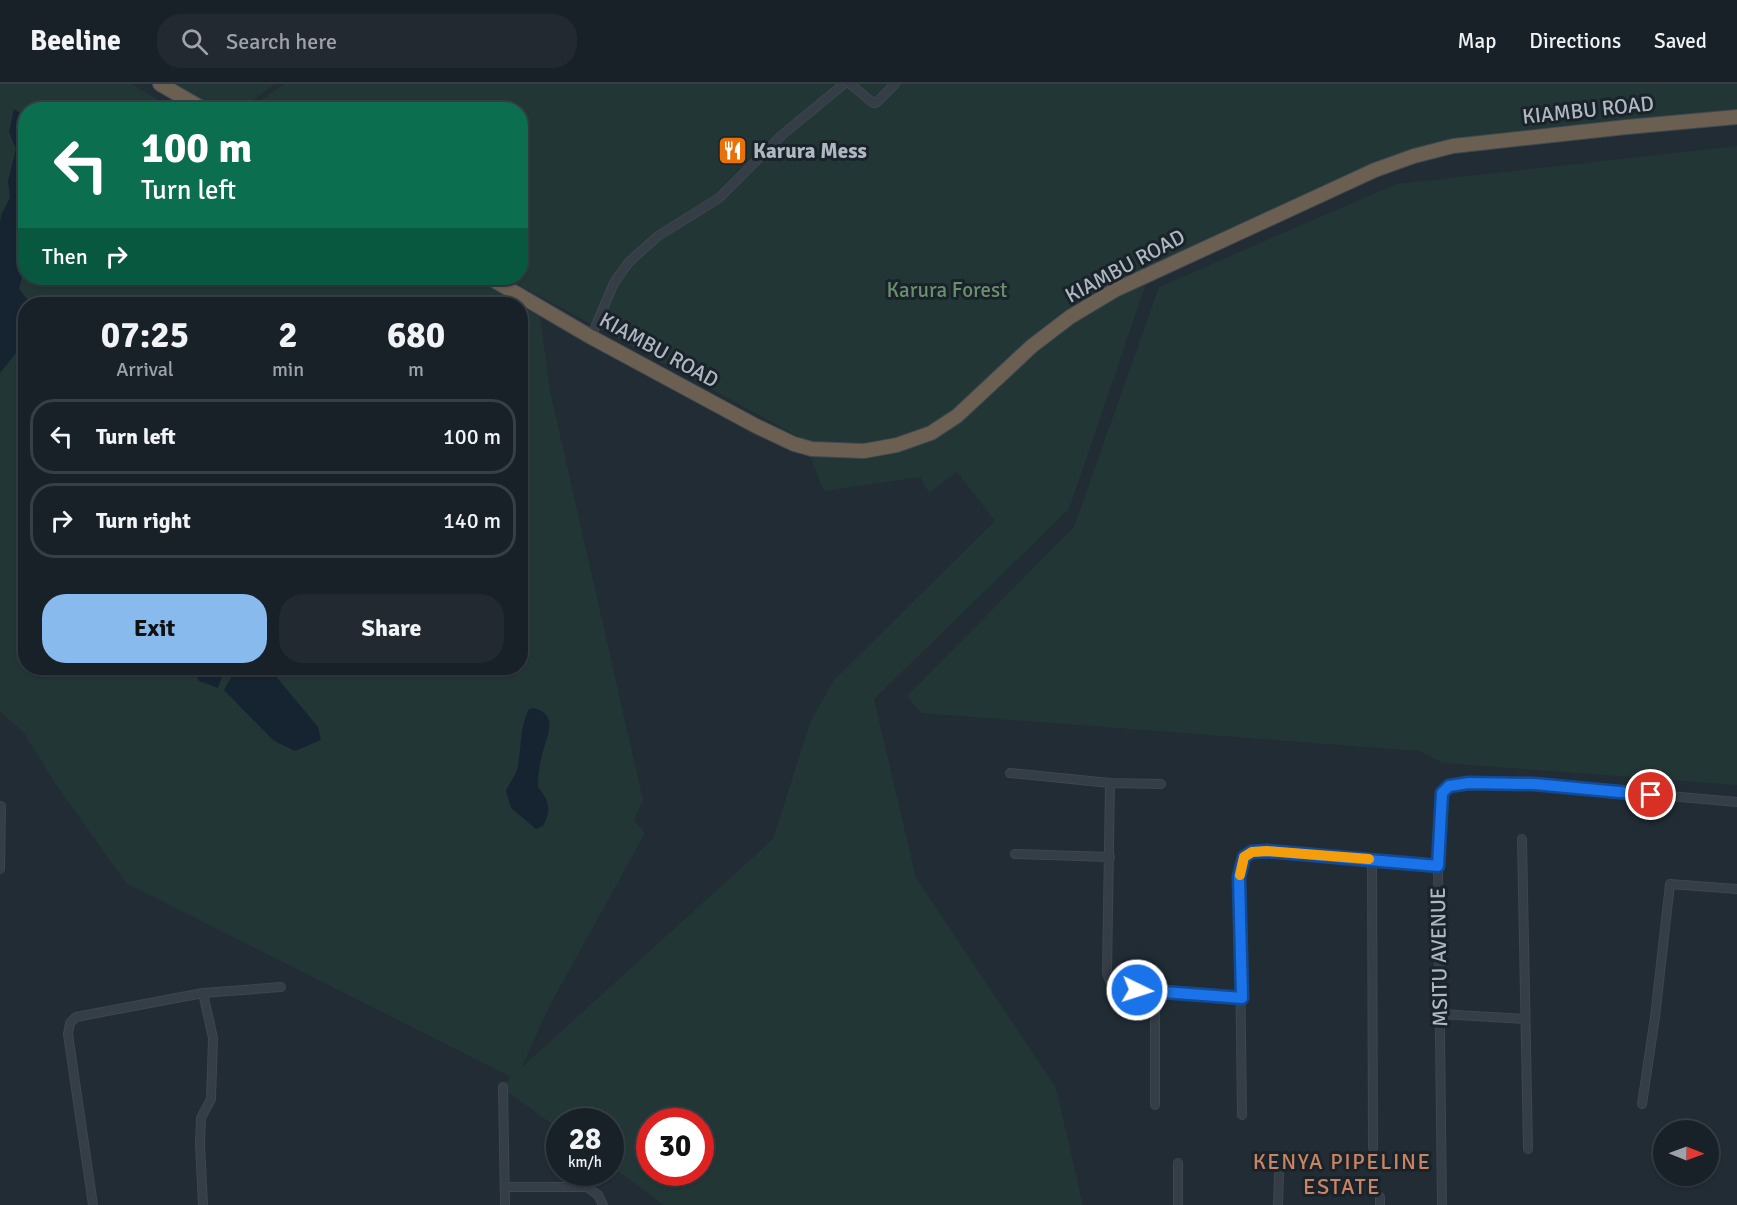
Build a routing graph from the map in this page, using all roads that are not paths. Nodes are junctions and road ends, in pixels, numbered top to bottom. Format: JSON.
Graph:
{"nodes":[{"id":1,"x":160,"y":84,"type":"edge"},
{"id":2,"x":844,"y":84,"type":"edge"},
{"id":3,"x":850,"y":84,"type":"edge"},
{"id":4,"x":895,"y":84,"type":"edge"},
{"id":5,"x":191,"y":102,"type":"edge"},
{"id":6,"x":1737,"y":117,"type":"edge"},
{"id":7,"x":502,"y":285,"type":"edge"},
{"id":8,"x":523,"y":297,"type":"edge"},
{"id":9,"x":528,"y":300,"type":"edge"},
{"id":10,"x":591,"y":337,"type":"junction"},
{"id":11,"x":1010,"y":773,"type":"dead end"},
{"id":12,"x":1110,"y":783,"type":"junction"},
{"id":13,"x":1161,"y":784,"type":"dead end"},
{"id":14,"x":1737,"y":802,"type":"edge"},
{"id":15,"x":2,"y":806,"type":"dead end"},
{"id":16,"x":1522,"y":839,"type":"dead end"},
{"id":17,"x":1015,"y":854,"type":"dead end"},
{"id":18,"x":1110,"y":857,"type":"junction"},
{"id":19,"x":1372,"y":859,"type":"junction"},
{"id":20,"x":1438,"y":866,"type":"junction"},
{"id":21,"x":0,"y":869,"type":"edge"},
{"id":22,"x":1737,"y":889,"type":"edge"},
{"id":23,"x":281,"y":987,"type":"dead end"},
{"id":24,"x":1155,"y":991,"type":"junction"},
{"id":25,"x":203,"y":993,"type":"junction"},
{"id":26,"x":1242,"y":998,"type":"junction"},
{"id":27,"x":1440,"y":1014,"type":"junction"},
{"id":28,"x":1525,"y":1019,"type":"junction"},
{"id":29,"x":503,"y":1087,"type":"dead end"},
{"id":30,"x":1642,"y":1104,"type":"dead end"},
{"id":31,"x":1155,"y":1105,"type":"dead end"},
{"id":32,"x":1242,"y":1115,"type":"dead end"},
{"id":33,"x":1373,"y":1148,"type":"dead end"},
{"id":34,"x":1528,"y":1149,"type":"dead end"},
{"id":35,"x":1179,"y":1163,"type":"dead end"},
{"id":36,"x":1279,"y":1174,"type":"dead end"},
{"id":37,"x":505,"y":1187,"type":"junction"},
{"id":38,"x":93,"y":1205,"type":"edge"},
{"id":39,"x":203,"y":1205,"type":"edge"},
{"id":40,"x":504,"y":1205,"type":"edge"},
{"id":41,"x":603,"y":1205,"type":"edge"},
{"id":42,"x":1178,"y":1205,"type":"edge"},
{"id":43,"x":1278,"y":1205,"type":"edge"},
{"id":44,"x":1442,"y":1205,"type":"edge"}],
"edges":[{"from":1,"to":5,"type":"highway"},
{"from":2,"to":10,"type":"street"},
{"from":3,"to":4,"type":"street"},
{"from":6,"to":10,"type":"highway","name":"KIAMBU ROAD"},
{"from":7,"to":8,"type":"highway","name":"KIAMBU ROAD"},
{"from":9,"to":10,"type":"highway","name":"KIAMBU ROAD"},
{"from":11,"to":12,"type":"street"},
{"from":12,"to":13,"type":"street"},
{"from":12,"to":18,"type":"street"},
{"from":14,"to":20,"type":"street","name":"MSITU AVENUE"},
{"from":15,"to":21,"type":"street"},
{"from":16,"to":28,"type":"street"},
{"from":17,"to":18,"type":"street"},
{"from":18,"to":24,"type":"street"},
{"from":19,"to":20,"type":"street"},
{"from":19,"to":26,"type":"street"},
{"from":19,"to":33,"type":"street"},
{"from":20,"to":27,"type":"street","name":"MSITU AVENUE"},
{"from":22,"to":30,"type":"street"},
{"from":23,"to":25,"type":"street"},
{"from":24,"to":26,"type":"street"},
{"from":24,"to":31,"type":"street"},
{"from":25,"to":38,"type":"street"},
{"from":25,"to":39,"type":"street"},
{"from":26,"to":32,"type":"street"},
{"from":27,"to":28,"type":"street"},
{"from":27,"to":44,"type":"street","name":"MSITU AVENUE"},
{"from":28,"to":34,"type":"street"},
{"from":29,"to":37,"type":"street"},
{"from":35,"to":42,"type":"street"},
{"from":36,"to":43,"type":"street"},
{"from":37,"to":40,"type":"street"},
{"from":37,"to":41,"type":"street"}]}
